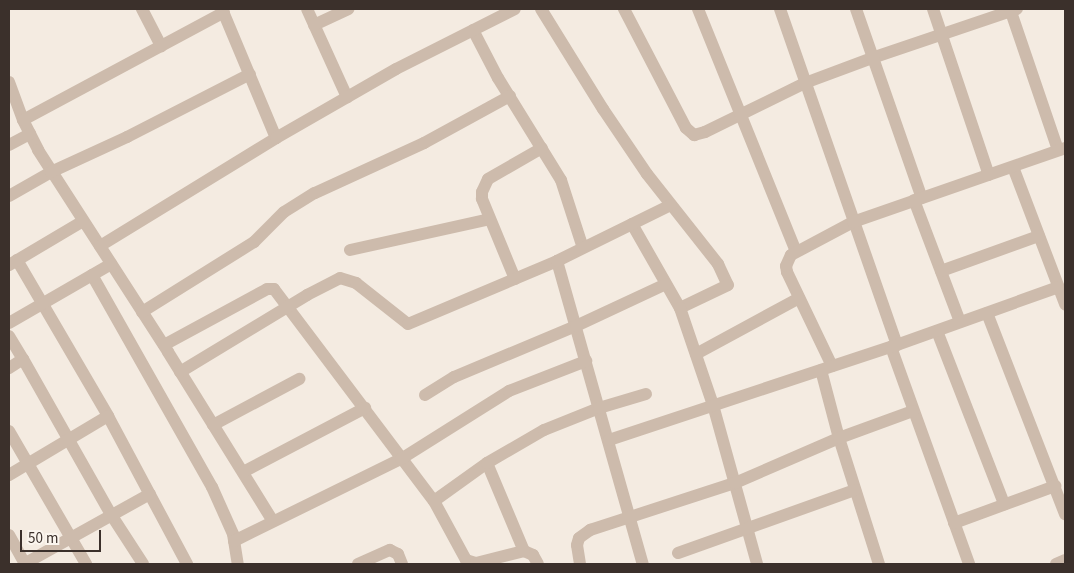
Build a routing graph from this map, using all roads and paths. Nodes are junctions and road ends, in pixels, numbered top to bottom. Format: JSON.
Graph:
{"nodes":[{"id":1,"x":142,"y":9,"type":"edge"},
{"id":2,"x":306,"y":9,"type":"edge"},
{"id":3,"x":348,"y":9,"type":"edge"},
{"id":4,"x":515,"y":9,"type":"edge"},
{"id":5,"x":541,"y":9,"type":"edge"},
{"id":6,"x":624,"y":9,"type":"edge"},
{"id":7,"x":698,"y":9,"type":"edge"},
{"id":8,"x":780,"y":9,"type":"edge"},
{"id":9,"x":856,"y":9,"type":"edge"},
{"id":10,"x":933,"y":9,"type":"edge"},
{"id":11,"x":223,"y":10,"type":"edge"},
{"id":12,"x":1012,"y":10,"type":"edge"},
{"id":13,"x":314,"y":25,"type":"junction"},
{"id":14,"x":473,"y":30,"type":"junction"},
{"id":15,"x":941,"y":34,"type":"junction"},
{"id":16,"x":161,"y":46,"type":"junction"},
{"id":17,"x":872,"y":58,"type":"junction"},
{"id":18,"x":250,"y":74,"type":"junction"},
{"id":19,"x":805,"y":83,"type":"junction"},
{"id":20,"x":9,"y":85,"type":"edge"},
{"id":21,"x":510,"y":96,"type":"junction"},
{"id":22,"x":347,"y":97,"type":"junction"},
{"id":23,"x":742,"y":114,"type":"junction"},
{"id":24,"x":23,"y":120,"type":"junction"},
{"id":25,"x":30,"y":134,"type":"junction"},
{"id":26,"x":276,"y":138,"type":"junction"},
{"id":27,"x":9,"y":145,"type":"edge"},
{"id":28,"x":542,"y":148,"type":"junction"},
{"id":29,"x":1062,"y":149,"type":"edge"},
{"id":30,"x":1013,"y":167,"type":"junction"},
{"id":31,"x":51,"y":172,"type":"junction"},
{"id":32,"x":989,"y":175,"type":"junction"},
{"id":33,"x":9,"y":196,"type":"edge"},
{"id":34,"x":918,"y":199,"type":"junction"},
{"id":35,"x":671,"y":205,"type":"junction"},
{"id":36,"x":490,"y":219,"type":"junction"},
{"id":37,"x":83,"y":221,"type":"junction"},
{"id":38,"x":853,"y":222,"type":"junction"},
{"id":39,"x":632,"y":224,"type":"junction"},
{"id":40,"x":1039,"y":236,"type":"junction"},
{"id":41,"x":100,"y":246,"type":"junction"},
{"id":42,"x":583,"y":248,"type":"junction"},
{"id":43,"x":350,"y":250,"type":"dead end"},
{"id":44,"x":796,"y":251,"type":"junction"},
{"id":45,"x":557,"y":261,"type":"junction"},
{"id":46,"x":13,"y":263,"type":"edge"},
{"id":47,"x":111,"y":264,"type":"junction"},
{"id":48,"x":941,"y":271,"type":"junction"},
{"id":49,"x":92,"y":275,"type":"junction"},
{"id":50,"x":515,"y":279,"type":"junction"},
{"id":51,"x":666,"y":284,"type":"junction"},
{"id":52,"x":1059,"y":287,"type":"junction"},
{"id":53,"x":799,"y":298,"type":"junction"},
{"id":54,"x":43,"y":303,"type":"junction"},
{"id":55,"x":1065,"y":304,"type":"edge"},
{"id":56,"x":288,"y":307,"type":"junction"},
{"id":57,"x":680,"y":308,"type":"junction"},
{"id":58,"x":142,"y":312,"type":"junction"},
{"id":59,"x":987,"y":313,"type":"junction"},
{"id":60,"x":960,"y":322,"type":"junction"},
{"id":61,"x":9,"y":323,"type":"edge"},
{"id":62,"x":576,"y":326,"type":"junction"},
{"id":63,"x":937,"y":331,"type":"junction"},
{"id":64,"x":9,"y":336,"type":"edge"},
{"id":65,"x":164,"y":345,"type":"junction"},
{"id":66,"x":894,"y":346,"type":"junction"},
{"id":67,"x":696,"y":354,"type":"junction"},
{"id":68,"x":24,"y":359,"type":"junction"},
{"id":69,"x":586,"y":361,"type":"junction"},
{"id":70,"x":9,"y":368,"type":"edge"},
{"id":71,"x":826,"y":368,"type":"junction"},
{"id":72,"x":180,"y":372,"type":"junction"},
{"id":73,"x":298,"y":379,"type":"dead end"},
{"id":74,"x":646,"y":394,"type":"dead end"},
{"id":75,"x":425,"y":395,"type":"dead end"},
{"id":76,"x":713,"y":405,"type":"junction"},
{"id":77,"x":365,"y":408,"type":"junction"},
{"id":78,"x":599,"y":408,"type":"junction"},
{"id":79,"x":913,"y":411,"type":"junction"},
{"id":80,"x":108,"y":416,"type":"junction"},
{"id":81,"x":213,"y":425,"type":"junction"},
{"id":82,"x":9,"y":431,"type":"edge"},
{"id":83,"x":839,"y":438,"type":"junction"},
{"id":84,"x":70,"y":439,"type":"junction"},
{"id":85,"x":608,"y":440,"type":"junction"},
{"id":86,"x":401,"y":458,"type":"junction"},
{"id":87,"x":28,"y":464,"type":"junction"},
{"id":88,"x":487,"y":464,"type":"junction"},
{"id":89,"x":242,"y":472,"type":"junction"},
{"id":90,"x":9,"y":474,"type":"edge"},
{"id":91,"x":735,"y":483,"type":"junction"},
{"id":92,"x":1054,"y":486,"type":"junction"},
{"id":93,"x":855,"y":490,"type":"junction"},
{"id":94,"x":150,"y":494,"type":"junction"},
{"id":95,"x":434,"y":501,"type":"junction"},
{"id":96,"x":1004,"y":504,"type":"junction"},
{"id":97,"x":1065,"y":514,"type":"edge"},
{"id":98,"x":112,"y":516,"type":"junction"},
{"id":99,"x":631,"y":516,"type":"junction"},
{"id":100,"x":272,"y":520,"type":"junction"},
{"id":101,"x":954,"y":523,"type":"junction"},
{"id":102,"x":748,"y":530,"type":"junction"},
{"id":103,"x":9,"y":535,"type":"edge"},
{"id":104,"x":70,"y":539,"type":"junction"},
{"id":105,"x":234,"y":541,"type":"junction"},
{"id":106,"x":524,"y":551,"type":"junction"},
{"id":107,"x":678,"y":553,"type":"dead end"},
{"id":108,"x":1065,"y":560,"type":"edge"},
{"id":109,"x":462,"y":562,"type":"edge"},
{"id":110,"x":24,"y":564,"type":"edge"},
{"id":111,"x":86,"y":564,"type":"edge"},
{"id":112,"x":143,"y":564,"type":"edge"},
{"id":113,"x":187,"y":564,"type":"edge"},
{"id":114,"x":238,"y":564,"type":"edge"},
{"id":115,"x":358,"y":564,"type":"edge"},
{"id":116,"x":402,"y":564,"type":"edge"},
{"id":117,"x":538,"y":564,"type":"edge"},
{"id":118,"x":580,"y":564,"type":"edge"},
{"id":119,"x":643,"y":564,"type":"edge"},
{"id":120,"x":757,"y":564,"type":"edge"},
{"id":121,"x":879,"y":564,"type":"edge"},
{"id":122,"x":970,"y":564,"type":"edge"},
{"id":123,"x":1056,"y":564,"type":"edge"}],
"edges":[{"from":1,"to":16,"type":"street"},
{"from":2,"to":13,"type":"street"},
{"from":3,"to":13,"type":"street"},
{"from":4,"to":14,"type":"street"},
{"from":5,"to":35,"type":"street"},
{"from":6,"to":23,"type":"street"},
{"from":7,"to":23,"type":"street"},
{"from":8,"to":19,"type":"street"},
{"from":9,"to":17,"type":"street"},
{"from":10,"to":15,"type":"street"},
{"from":11,"to":16,"type":"street"},
{"from":11,"to":18,"type":"street"},
{"from":12,"to":15,"type":"street"},
{"from":12,"to":29,"type":"street"},
{"from":13,"to":22,"type":"street"},
{"from":14,"to":21,"type":"street"},
{"from":14,"to":22,"type":"street"},
{"from":15,"to":17,"type":"street"},
{"from":15,"to":32,"type":"street"},
{"from":16,"to":24,"type":"street"},
{"from":17,"to":19,"type":"street"},
{"from":17,"to":34,"type":"street"},
{"from":18,"to":26,"type":"street"},
{"from":18,"to":31,"type":"street"},
{"from":19,"to":23,"type":"street"},
{"from":19,"to":38,"type":"street"},
{"from":20,"to":24,"type":"street"},
{"from":21,"to":28,"type":"street"},
{"from":21,"to":58,"type":"street"},
{"from":22,"to":26,"type":"street"},
{"from":23,"to":44,"type":"street"},
{"from":24,"to":25,"type":"street"},
{"from":25,"to":27,"type":"street"},
{"from":25,"to":31,"type":"street"},
{"from":26,"to":41,"type":"street"},
{"from":28,"to":36,"type":"street"},
{"from":28,"to":42,"type":"street"},
{"from":29,"to":30,"type":"street"},
{"from":30,"to":32,"type":"street"},
{"from":30,"to":40,"type":"street"},
{"from":31,"to":33,"type":"street"},
{"from":31,"to":37,"type":"street"},
{"from":32,"to":34,"type":"street"},
{"from":34,"to":38,"type":"street"},
{"from":34,"to":48,"type":"street"},
{"from":35,"to":39,"type":"street"},
{"from":35,"to":57,"type":"street"},
{"from":36,"to":43,"type":"street"},
{"from":36,"to":50,"type":"street"},
{"from":37,"to":41,"type":"street"},
{"from":37,"to":46,"type":"street"},
{"from":38,"to":44,"type":"street"},
{"from":38,"to":66,"type":"street"},
{"from":39,"to":42,"type":"street"},
{"from":39,"to":51,"type":"street"},
{"from":40,"to":48,"type":"street"},
{"from":40,"to":52,"type":"street"},
{"from":41,"to":47,"type":"street"},
{"from":42,"to":45,"type":"street"},
{"from":44,"to":53,"type":"street"},
{"from":45,"to":50,"type":"street"},
{"from":45,"to":62,"type":"street"},
{"from":46,"to":54,"type":"street"},
{"from":47,"to":49,"type":"street"},
{"from":47,"to":58,"type":"street"},
{"from":48,"to":60,"type":"street"},
{"from":49,"to":54,"type":"street"},
{"from":49,"to":105,"type":"street"},
{"from":50,"to":56,"type":"street"},
{"from":51,"to":57,"type":"street"},
{"from":51,"to":62,"type":"street"},
{"from":52,"to":55,"type":"street"},
{"from":52,"to":59,"type":"street"},
{"from":53,"to":67,"type":"street"},
{"from":53,"to":71,"type":"street"},
{"from":54,"to":61,"type":"street"},
{"from":54,"to":80,"type":"street"},
{"from":56,"to":65,"type":"street"},
{"from":56,"to":72,"type":"street"},
{"from":56,"to":77,"type":"street"},
{"from":57,"to":67,"type":"street"},
{"from":58,"to":65,"type":"street"},
{"from":59,"to":60,"type":"street"},
{"from":59,"to":92,"type":"street"},
{"from":60,"to":63,"type":"street"},
{"from":62,"to":69,"type":"street"},
{"from":62,"to":75,"type":"street"},
{"from":63,"to":66,"type":"street"},
{"from":63,"to":96,"type":"street"},
{"from":64,"to":68,"type":"street"},
{"from":65,"to":72,"type":"street"},
{"from":66,"to":71,"type":"street"},
{"from":66,"to":79,"type":"street"},
{"from":67,"to":76,"type":"street"},
{"from":68,"to":70,"type":"street"},
{"from":68,"to":84,"type":"street"},
{"from":69,"to":78,"type":"street"},
{"from":69,"to":86,"type":"street"},
{"from":71,"to":76,"type":"street"},
{"from":71,"to":83,"type":"street"},
{"from":72,"to":81,"type":"street"},
{"from":73,"to":81,"type":"street"},
{"from":74,"to":78,"type":"street"},
{"from":76,"to":85,"type":"street"},
{"from":76,"to":91,"type":"street"},
{"from":77,"to":86,"type":"street"},
{"from":77,"to":89,"type":"street"},
{"from":78,"to":85,"type":"street"},
{"from":78,"to":88,"type":"street"},
{"from":79,"to":83,"type":"street"},
{"from":79,"to":101,"type":"street"},
{"from":80,"to":84,"type":"street"},
{"from":80,"to":94,"type":"street"},
{"from":81,"to":89,"type":"street"},
{"from":82,"to":87,"type":"street"},
{"from":83,"to":91,"type":"street"},
{"from":83,"to":93,"type":"street"},
{"from":84,"to":87,"type":"street"},
{"from":84,"to":98,"type":"street"},
{"from":85,"to":99,"type":"street"},
{"from":86,"to":95,"type":"street"},
{"from":86,"to":100,"type":"street"},
{"from":87,"to":90,"type":"street"},
{"from":87,"to":104,"type":"street"},
{"from":88,"to":95,"type":"street"},
{"from":88,"to":106,"type":"street"},
{"from":89,"to":100,"type":"street"},
{"from":91,"to":99,"type":"street"},
{"from":91,"to":102,"type":"street"},
{"from":92,"to":96,"type":"street"},
{"from":92,"to":97,"type":"street"},
{"from":93,"to":102,"type":"street"},
{"from":93,"to":121,"type":"street"},
{"from":94,"to":98,"type":"street"},
{"from":94,"to":113,"type":"street"},
{"from":95,"to":109,"type":"street"},
{"from":96,"to":101,"type":"street"},
{"from":98,"to":104,"type":"street"},
{"from":98,"to":112,"type":"street"},
{"from":99,"to":118,"type":"street"},
{"from":99,"to":119,"type":"street"},
{"from":100,"to":105,"type":"street"},
{"from":101,"to":122,"type":"street"},
{"from":102,"to":107,"type":"street"},
{"from":102,"to":120,"type":"street"},
{"from":103,"to":110,"type":"street"},
{"from":104,"to":110,"type":"street"},
{"from":104,"to":111,"type":"street"},
{"from":105,"to":114,"type":"street"},
{"from":106,"to":109,"type":"street"},
{"from":106,"to":117,"type":"street"},
{"from":108,"to":123,"type":"street"},
{"from":115,"to":116,"type":"street"}]}
